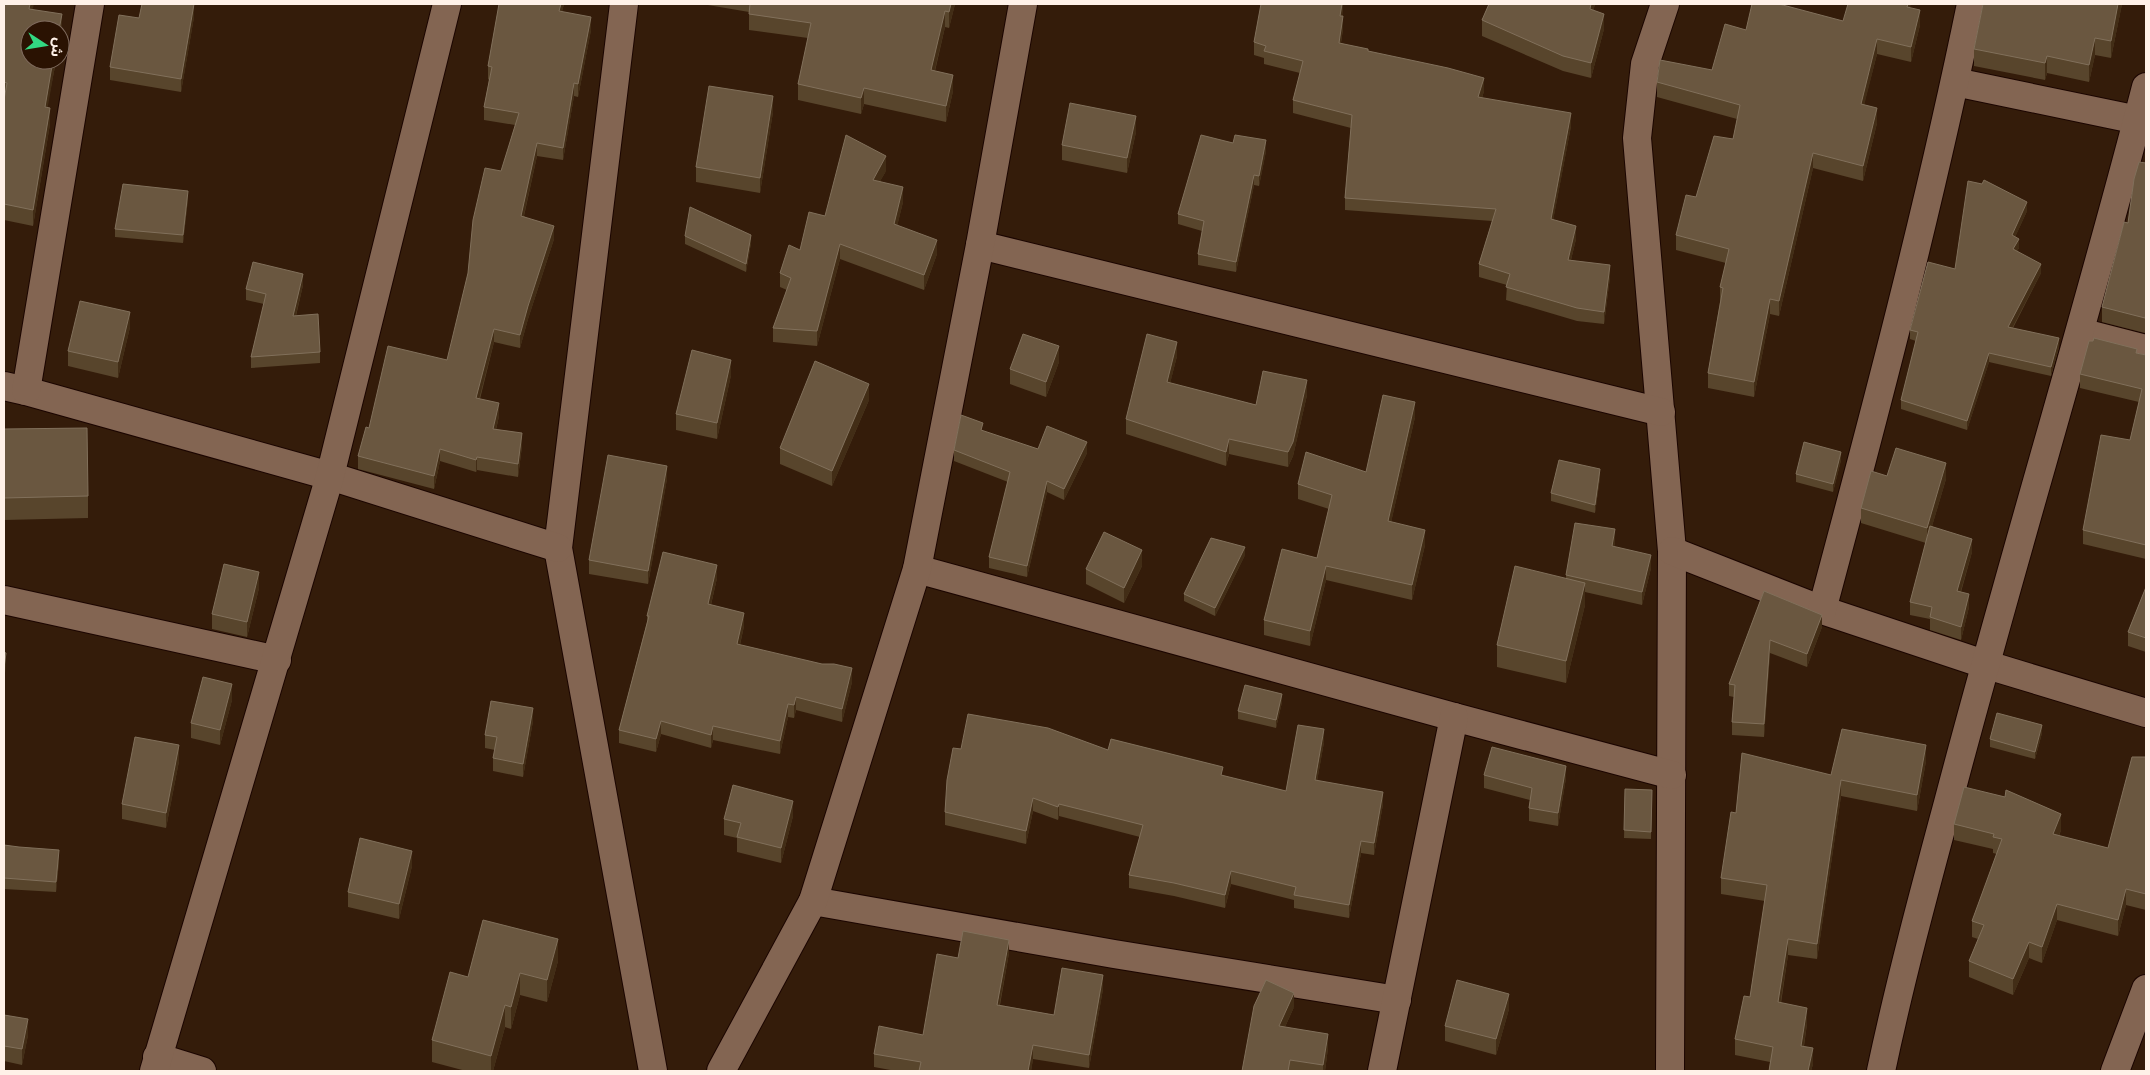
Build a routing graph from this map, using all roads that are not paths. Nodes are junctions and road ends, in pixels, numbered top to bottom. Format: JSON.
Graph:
{"nodes":[{"id":1,"x":90,"y":4,"type":"edge"},
{"id":2,"x":447,"y":4,"type":"edge"},
{"id":3,"x":624,"y":4,"type":"edge"},
{"id":4,"x":1023,"y":4,"type":"edge"},
{"id":5,"x":1665,"y":4,"type":"edge"},
{"id":6,"x":1971,"y":4,"type":"edge"},
{"id":7,"x":1955,"y":82,"type":"junction"},
{"id":8,"x":2146,"y":87,"type":"edge"},
{"id":9,"x":2138,"y":120,"type":"junction"},
{"id":10,"x":980,"y":245,"type":"junction"},
{"id":11,"x":2080,"y":332,"type":"junction"},
{"id":12,"x":2146,"y":348,"type":"edge"},
{"id":13,"x":15,"y":388,"type":"edge"},
{"id":14,"x":1661,"y":412,"type":"junction"},
{"id":15,"x":330,"y":476,"type":"junction"},
{"id":16,"x":558,"y":548,"type":"junction"},
{"id":17,"x":1672,"y":551,"type":"junction"},
{"id":18,"x":917,"y":569,"type":"junction"},
{"id":19,"x":4,"y":600,"type":"edge"},
{"id":20,"x":1822,"y":610,"type":"junction"},
{"id":21,"x":277,"y":660,"type":"junction"},
{"id":22,"x":1984,"y":664,"type":"junction"},
{"id":23,"x":2146,"y":713,"type":"edge"},
{"id":24,"x":1454,"y":717,"type":"junction"},
{"id":25,"x":1672,"y":775,"type":"junction"},
{"id":26,"x":812,"y":901,"type":"junction"},
{"id":27,"x":2146,"y":989,"type":"edge"},
{"id":28,"x":1397,"y":1000,"type":"junction"},
{"id":29,"x":156,"y":1064,"type":"edge"},
{"id":30,"x":202,"y":1071,"type":"edge"},
{"id":31,"x":653,"y":1071,"type":"edge"},
{"id":32,"x":721,"y":1071,"type":"edge"},
{"id":33,"x":1382,"y":1071,"type":"edge"},
{"id":34,"x":1670,"y":1071,"type":"edge"},
{"id":35,"x":1881,"y":1071,"type":"edge"},
{"id":36,"x":2114,"y":1071,"type":"edge"}],
"edges":[{"from":1,"to":13,"type":"street"},
{"from":2,"to":15,"type":"street"},
{"from":3,"to":16,"type":"street"},
{"from":4,"to":10,"type":"street"},
{"from":5,"to":14,"type":"street"},
{"from":6,"to":7,"type":"street"},
{"from":7,"to":9,"type":"street"},
{"from":7,"to":20,"type":"street"},
{"from":8,"to":9,"type":"street"},
{"from":9,"to":11,"type":"street"},
{"from":10,"to":14,"type":"street"},
{"from":10,"to":18,"type":"street"},
{"from":11,"to":12,"type":"street"},
{"from":11,"to":22,"type":"street"},
{"from":13,"to":15,"type":"street"},
{"from":14,"to":17,"type":"street"},
{"from":15,"to":16,"type":"street"},
{"from":15,"to":21,"type":"street"},
{"from":16,"to":31,"type":"street"},
{"from":17,"to":20,"type":"street"},
{"from":17,"to":25,"type":"street"},
{"from":18,"to":24,"type":"street"},
{"from":18,"to":26,"type":"street"},
{"from":19,"to":21,"type":"street"},
{"from":20,"to":22,"type":"street"},
{"from":21,"to":29,"type":"street"},
{"from":22,"to":23,"type":"street"},
{"from":22,"to":35,"type":"street"},
{"from":24,"to":25,"type":"street"},
{"from":24,"to":28,"type":"street"},
{"from":25,"to":34,"type":"street"},
{"from":26,"to":28,"type":"street"},
{"from":26,"to":32,"type":"street"},
{"from":27,"to":36,"type":"street"},
{"from":28,"to":33,"type":"street"},
{"from":29,"to":30,"type":"street"}]}
